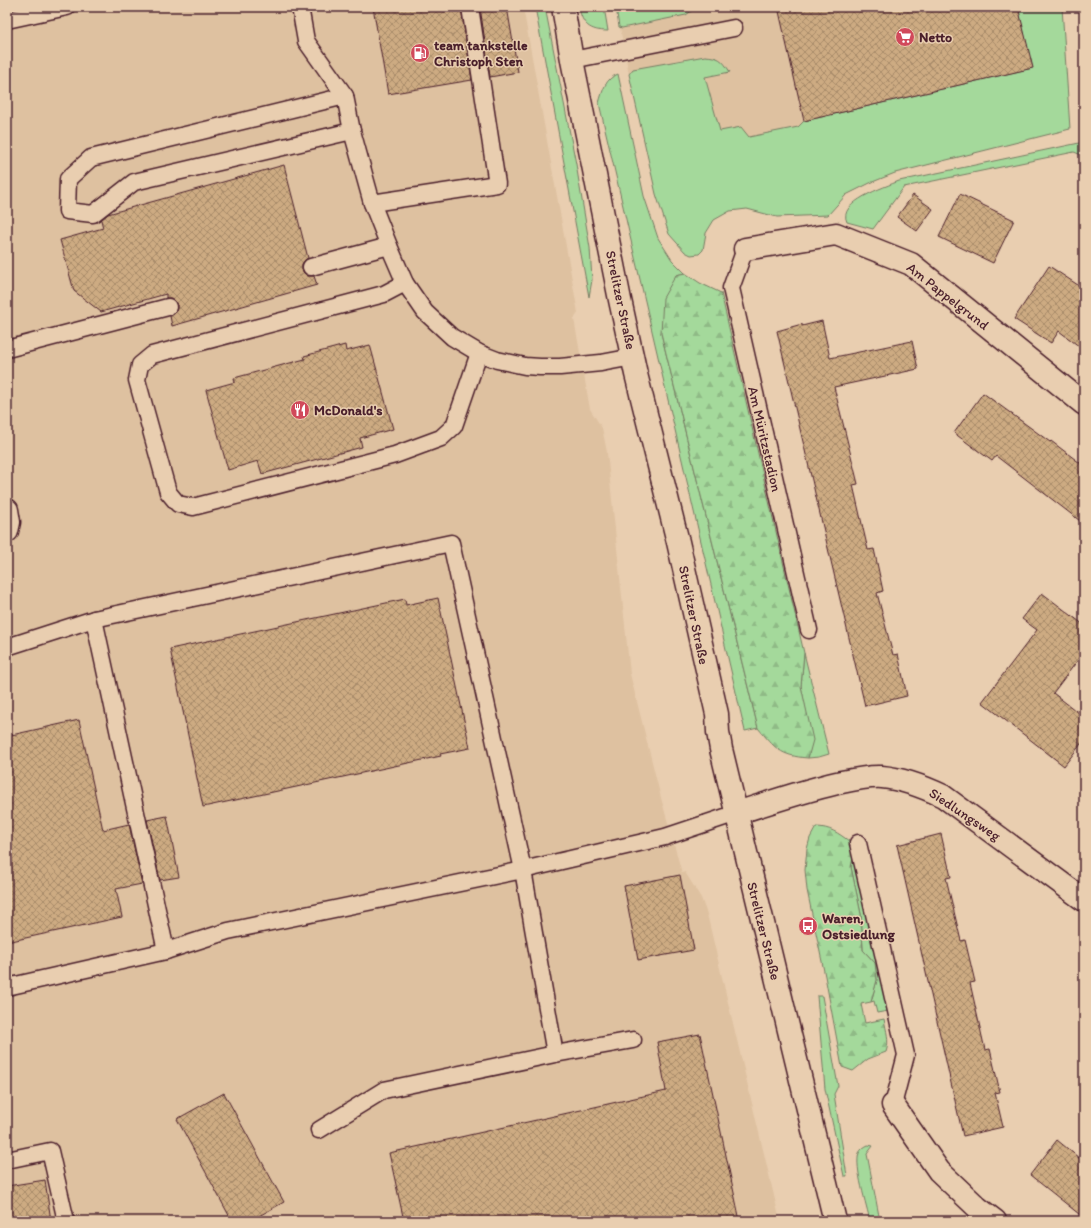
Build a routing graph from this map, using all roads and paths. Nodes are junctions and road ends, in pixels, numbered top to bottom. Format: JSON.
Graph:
{"nodes":[{"id":1,"x":67,"y":7,"type":"edge"},
{"id":2,"x":300,"y":7,"type":"edge"},
{"id":3,"x":470,"y":7,"type":"edge"},
{"id":4,"x":563,"y":7,"type":"edge"},
{"id":5,"x":7,"y":20,"type":"edge"},
{"id":6,"x":734,"y":28,"type":"dead end"},
{"id":7,"x":572,"y":60,"type":"junction"},
{"id":8,"x":345,"y":96,"type":"junction"},
{"id":9,"x":352,"y":130,"type":"junction"},
{"id":10,"x":372,"y":203,"type":"junction"},
{"id":11,"x":389,"y":246,"type":"junction"},
{"id":12,"x":745,"y":249,"type":"joint"},
{"id":13,"x":311,"y":267,"type":"dead end"},
{"id":14,"x":405,"y":283,"type":"junction"},
{"id":15,"x":168,"y":307,"type":"dead end"},
{"id":16,"x":7,"y":349,"type":"edge"},
{"id":17,"x":479,"y":353,"type":"junction"},
{"id":18,"x":633,"y":357,"type":"junction"},
{"id":19,"x":1084,"y":404,"type":"edge"},
{"id":20,"x":7,"y":510,"type":"edge"},
{"id":21,"x":7,"y":531,"type":"edge"},
{"id":22,"x":94,"y":619,"type":"junction"},
{"id":23,"x":809,"y":630,"type":"dead end"},
{"id":24,"x":7,"y":647,"type":"edge"},
{"id":25,"x":737,"y":813,"type":"junction"},
{"id":26,"x":858,"y":843,"type":"dead end"},
{"id":27,"x":523,"y":870,"type":"junction"},
{"id":28,"x":1084,"y":900,"type":"edge"},
{"id":29,"x":166,"y":951,"type":"junction"},
{"id":30,"x":7,"y":987,"type":"edge"},
{"id":31,"x":633,"y":1040,"type":"dead end"},
{"id":32,"x":555,"y":1054,"type":"junction"},
{"id":33,"x":893,"y":1105,"type":"joint"},
{"id":34,"x":319,"y":1130,"type":"dead end"},
{"id":35,"x":7,"y":1160,"type":"edge"},
{"id":36,"x":66,"y":1221,"type":"edge"},
{"id":37,"x":835,"y":1221,"type":"edge"},
{"id":38,"x":995,"y":1221,"type":"edge"}],
"edges":[{"from":1,"to":5,"type":"lane"},
{"from":2,"to":8,"type":"lane"},
{"from":3,"to":10,"type":"lane"},
{"from":4,"to":7,"type":"main road","name":"Strelitzer Straße"},
{"from":6,"to":7,"type":"lane"},
{"from":7,"to":18,"type":"main road","name":"Strelitzer Straße"},
{"from":8,"to":9,"type":"lane"},
{"from":8,"to":9,"type":"lane"},
{"from":9,"to":10,"type":"lane"},
{"from":10,"to":11,"type":"lane"},
{"from":11,"to":13,"type":"lane"},
{"from":11,"to":14,"type":"lane"},
{"from":12,"to":19,"type":"main road","name":"Am Pappelgrund"},
{"from":12,"to":23,"type":"lane","name":"Am Müritzstadion"},
{"from":14,"to":17,"type":"lane"},
{"from":14,"to":17,"type":"lane"},
{"from":15,"to":16,"type":"lane"},
{"from":17,"to":18,"type":"lane"},
{"from":18,"to":25,"type":"main road","name":"Strelitzer Straße"},
{"from":20,"to":21,"type":"main road"},
{"from":22,"to":24,"type":"lane"},
{"from":22,"to":27,"type":"lane"},
{"from":22,"to":29,"type":"lane"},
{"from":25,"to":27,"type":"lane"},
{"from":25,"to":28,"type":"main road","name":"Siedlungsweg"},
{"from":25,"to":37,"type":"main road","name":"Strelitzer Straße"},
{"from":26,"to":33,"type":"lane"},
{"from":27,"to":29,"type":"lane"},
{"from":27,"to":32,"type":"lane"},
{"from":29,"to":30,"type":"lane"},
{"from":31,"to":32,"type":"lane"},
{"from":32,"to":34,"type":"lane"},
{"from":33,"to":38,"type":"main road"},
{"from":35,"to":36,"type":"lane"}]}
